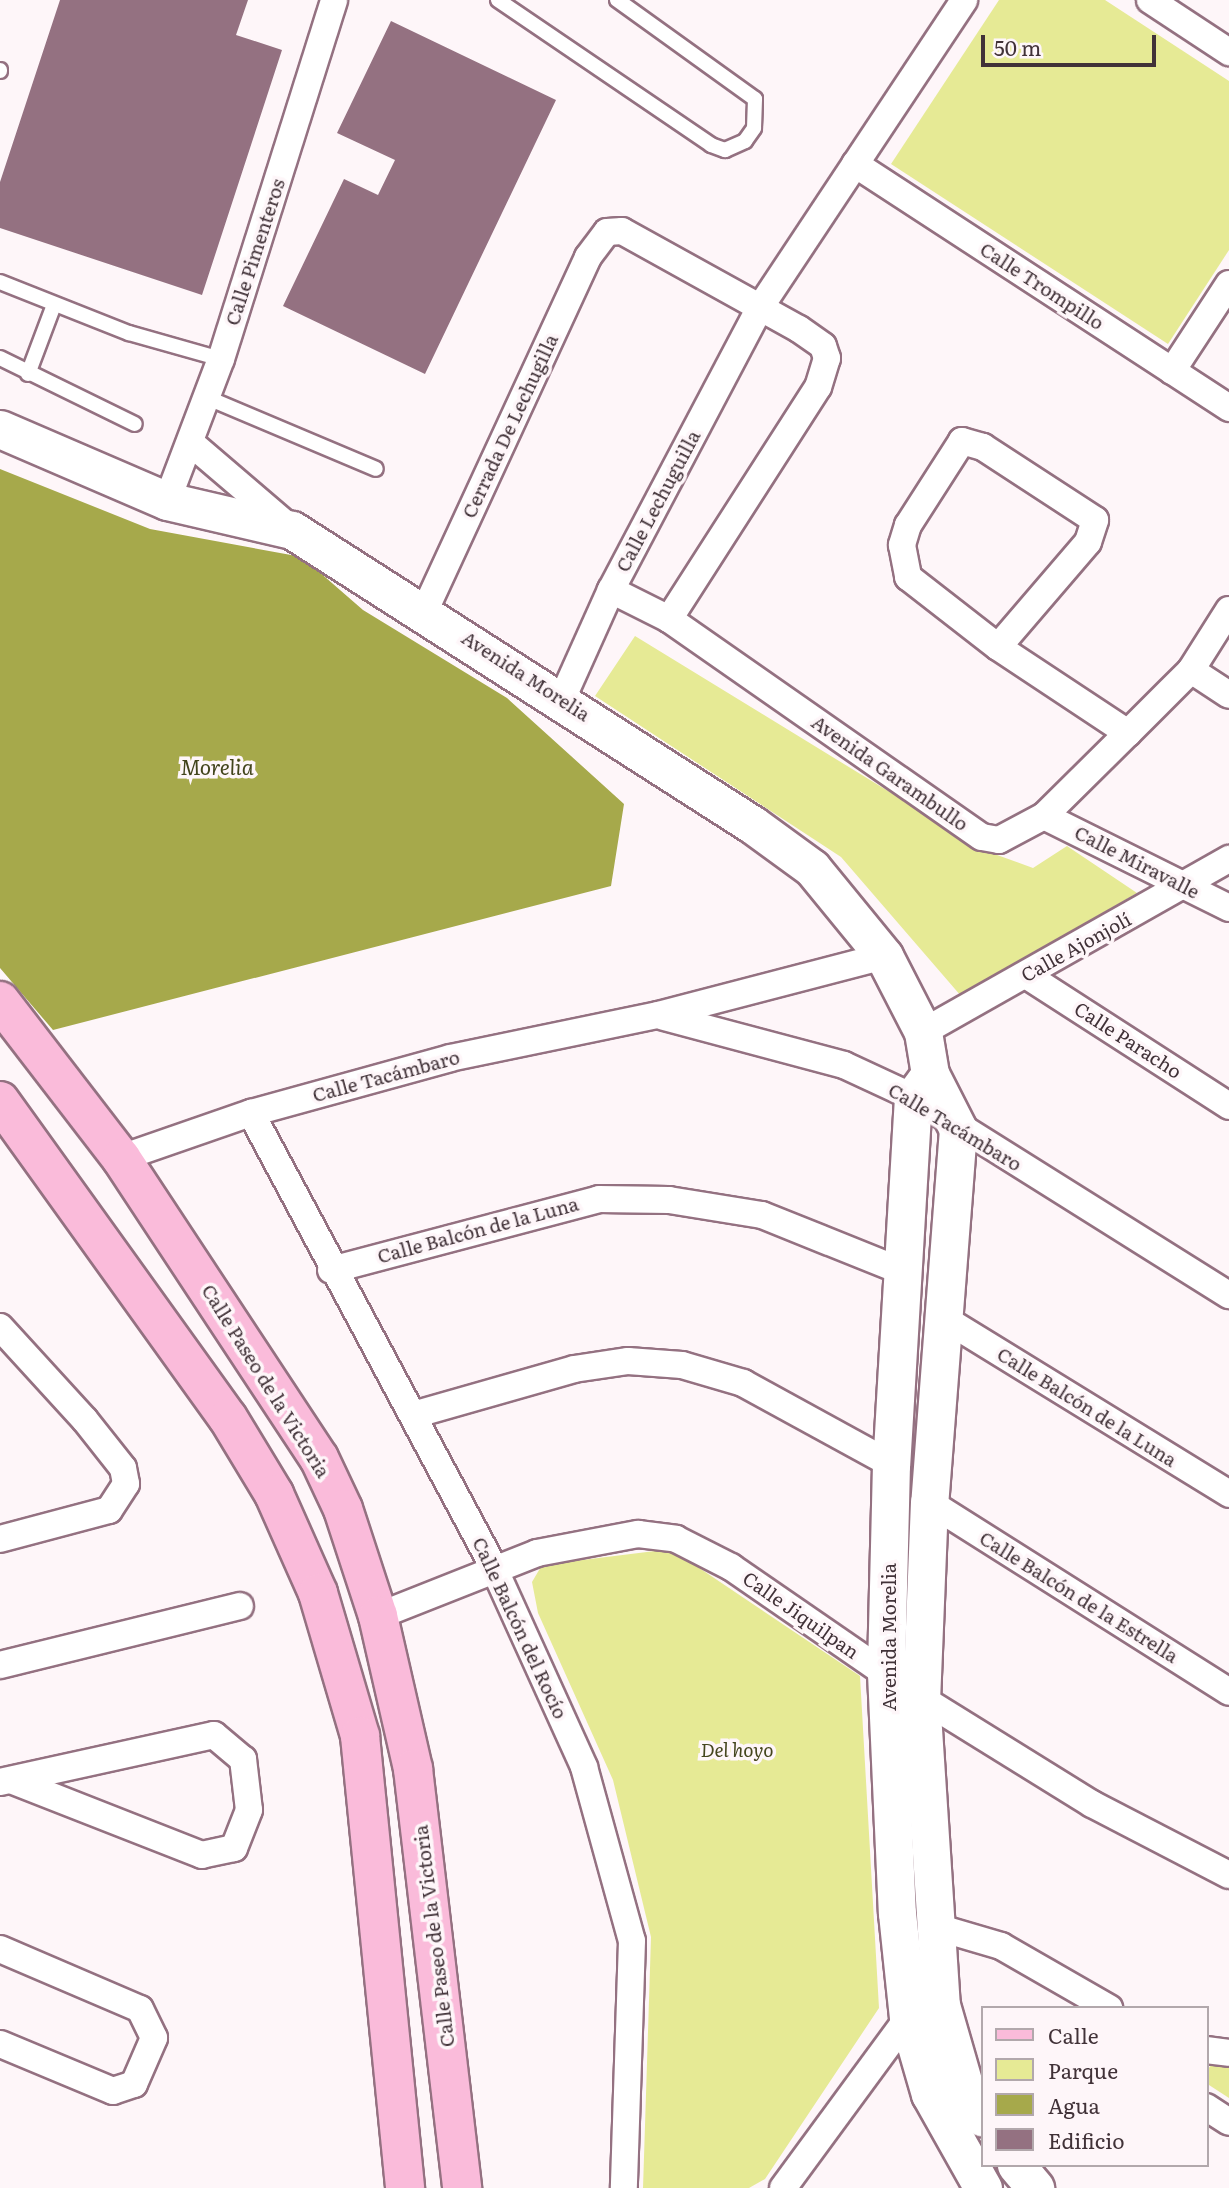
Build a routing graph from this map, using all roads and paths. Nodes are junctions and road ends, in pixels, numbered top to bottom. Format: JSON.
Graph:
{"nodes":[{"id":1,"x":334,"y":0,"type":"edge"},
{"id":2,"x":498,"y":0,"type":"edge"},
{"id":3,"x":617,"y":0,"type":"edge"},
{"id":4,"x":964,"y":0,"type":"edge"},
{"id":5,"x":1150,"y":0,"type":"edge"},
{"id":6,"x":1229,"y":52,"type":"edge"},
{"id":7,"x":855,"y":164,"type":"junction"},
{"id":8,"x":0,"y":282,"type":"edge"},
{"id":9,"x":1229,"y":284,"type":"edge"},
{"id":10,"x":54,"y":305,"type":"junction"},
{"id":11,"x":761,"y":306,"type":"junction"},
{"id":12,"x":0,"y":358,"type":"edge"},
{"id":13,"x":221,"y":359,"type":"junction"},
{"id":14,"x":1172,"y":371,"type":"junction"},
{"id":15,"x":28,"y":374,"type":"junction"},
{"id":16,"x":208,"y":398,"type":"junction"},
{"id":17,"x":1229,"y":408,"type":"edge"},
{"id":18,"x":135,"y":424,"type":"dead end"},
{"id":19,"x":0,"y":429,"type":"edge"},
{"id":20,"x":192,"y":444,"type":"junction"},
{"id":21,"x":376,"y":469,"type":"dead end"},
{"id":22,"x":167,"y":501,"type":"junction"},
{"id":23,"x":292,"y":530,"type":"junction"},
{"id":24,"x":611,"y":590,"type":"junction"},
{"id":25,"x":425,"y":610,"type":"junction"},
{"id":26,"x":1229,"y":610,"type":"edge"},
{"id":27,"x":670,"y":619,"type":"junction"},
{"id":28,"x":998,"y":647,"type":"junction"},
{"id":29,"x":1191,"y":670,"type":"junction"},
{"id":30,"x":1229,"y":695,"type":"edge"},
{"id":31,"x":562,"y":699,"type":"junction"},
{"id":32,"x":1128,"y":733,"type":"junction"},
{"id":33,"x":1044,"y":816,"type":"junction"},
{"id":34,"x":1229,"y":859,"type":"edge"},
{"id":35,"x":1186,"y":886,"type":"junction"},
{"id":36,"x":1229,"y":908,"type":"edge"},
{"id":37,"x":884,"y":956,"type":"junction"},
{"id":38,"x":1026,"y":975,"type":"junction"},
{"id":39,"x":0,"y":1001,"type":"edge"},
{"id":40,"x":658,"y":1015,"type":"junction"},
{"id":41,"x":922,"y":1032,"type":"junction"},
{"id":42,"x":922,"y":1086,"type":"junction"},
{"id":43,"x":0,"y":1101,"type":"edge"},
{"id":44,"x":1229,"y":1106,"type":"edge"},
{"id":45,"x":251,"y":1113,"type":"junction"},
{"id":46,"x":958,"y":1129,"type":"junction"},
{"id":47,"x":0,"y":1136,"type":"edge"},
{"id":48,"x":121,"y":1158,"type":"junction"},
{"id":49,"x":331,"y":1270,"type":"junction"},
{"id":50,"x":906,"y":1273,"type":"junction"},
{"id":51,"x":1229,"y":1295,"type":"edge"},
{"id":52,"x":946,"y":1319,"type":"junction"},
{"id":53,"x":0,"y":1327,"type":"edge"},
{"id":54,"x":176,"y":1338,"type":"junction"},
{"id":55,"x":413,"y":1415,"type":"junction"},
{"id":56,"x":891,"y":1464,"type":"junction"},
{"id":57,"x":1229,"y":1494,"type":"edge"},
{"id":58,"x":929,"y":1502,"type":"junction"},
{"id":59,"x":0,"y":1539,"type":"edge"},
{"id":60,"x":493,"y":1566,"type":"junction"},
{"id":61,"x":240,"y":1606,"type":"dead end"},
{"id":62,"x":378,"y":1616,"type":"junction"},
{"id":63,"x":0,"y":1665,"type":"edge"},
{"id":64,"x":886,"y":1674,"type":"junction"},
{"id":65,"x":1229,"y":1692,"type":"edge"},
{"id":66,"x":921,"y":1698,"type":"junction"},
{"id":67,"x":5,"y":1781,"type":"edge"},
{"id":68,"x":1229,"y":1875,"type":"edge"},
{"id":69,"x":933,"y":1926,"type":"junction"},
{"id":70,"x":0,"y":1949,"type":"edge"},
{"id":71,"x":1106,"y":2006,"type":"edge"},
{"id":72,"x":908,"y":2018,"type":"junction"},
{"id":73,"x":0,"y":2044,"type":"edge"},
{"id":74,"x":1208,"y":2050,"type":"edge"},
{"id":75,"x":1229,"y":2053,"type":"edge"},
{"id":76,"x":1208,"y":2108,"type":"edge"},
{"id":77,"x":981,"y":2116,"type":"edge"},
{"id":78,"x":1229,"y":2122,"type":"edge"},
{"id":79,"x":1018,"y":2167,"type":"edge"},
{"id":80,"x":405,"y":2188,"type":"edge"},
{"id":81,"x":463,"y":2188,"type":"edge"},
{"id":82,"x":624,"y":2188,"type":"edge"},
{"id":83,"x":783,"y":2188,"type":"edge"},
{"id":84,"x":983,"y":2188,"type":"edge"},
{"id":85,"x":1035,"y":2188,"type":"edge"}],
"edges":[{"from":1,"to":13,"type":"street","name":"Calle Pimenteros"},
{"from":2,"to":3,"type":"lane"},
{"from":4,"to":7,"type":"street","name":"Calle Lechuguilla"},
{"from":5,"to":6,"type":"street"},
{"from":7,"to":11,"type":"street","name":"Calle Lechuguilla"},
{"from":7,"to":14,"type":"street","name":"Calle Trompillo"},
{"from":8,"to":10,"type":"lane"},
{"from":9,"to":14,"type":"street"},
{"from":10,"to":13,"type":"lane"},
{"from":10,"to":15,"type":"lane"},
{"from":11,"to":24,"type":"street","name":"Calle Lechuguilla"},
{"from":11,"to":25,"type":"street","name":"Cerrada De Lechugilla"},
{"from":11,"to":27,"type":"street"},
{"from":12,"to":15,"type":"lane"},
{"from":13,"to":16,"type":"street","name":"Calle Pimenteros"},
{"from":14,"to":17,"type":"street","name":"Calle Trompillo"},
{"from":15,"to":18,"type":"lane"},
{"from":16,"to":20,"type":"street","name":"Calle Pimenteros"},
{"from":16,"to":21,"type":"lane"},
{"from":19,"to":22,"type":"main road","name":"Avenida Morelia"},
{"from":20,"to":22,"type":"street","name":"Calle Pimenteros"},
{"from":20,"to":23,"type":"street"},
{"from":22,"to":23,"type":"main road","name":"Avenida Morelia"},
{"from":23,"to":25,"type":"main road","name":"Avenida Morelia"},
{"from":24,"to":27,"type":"street","name":"Avenida Garambullo"},
{"from":24,"to":31,"type":"street","name":"Calle Lechuguilla"},
{"from":25,"to":31,"type":"main road","name":"Avenida Morelia"},
{"from":26,"to":29,"type":"street","name":"Avenida Garambullo"},
{"from":27,"to":33,"type":"street","name":"Avenida Garambullo"},
{"from":28,"to":28,"type":"street"},
{"from":28,"to":32,"type":"street"},
{"from":29,"to":30,"type":"street"},
{"from":29,"to":32,"type":"street","name":"Avenida Garambullo"},
{"from":31,"to":37,"type":"main road","name":"Avenida Morelia"},
{"from":32,"to":33,"type":"street","name":"Avenida Garambullo"},
{"from":33,"to":35,"type":"street","name":"Calle Miravalle"},
{"from":34,"to":35,"type":"street","name":"Calle Ajonjolí"},
{"from":35,"to":36,"type":"street","name":"Calle Miravalle"},
{"from":35,"to":38,"type":"street","name":"Calle Ajonjolí"},
{"from":37,"to":40,"type":"street","name":"Calle Tacámbaro"},
{"from":37,"to":41,"type":"main road","name":"Avenida Morelia"},
{"from":38,"to":41,"type":"street","name":"Calle Ajonjolí"},
{"from":38,"to":44,"type":"street","name":"Calle Paracho"},
{"from":39,"to":48,"type":"main road","name":"Calle Paseo de la Victoria"},
{"from":40,"to":42,"type":"street","name":"Calle Tacámbaro"},
{"from":40,"to":45,"type":"street","name":"Calle Tacámbaro"},
{"from":41,"to":42,"type":"main road","name":"Avenida Morelia"},
{"from":42,"to":46,"type":"main road","name":"Avenida Morelia"},
{"from":42,"to":50,"type":"main road","name":"Avenida Morelia"},
{"from":43,"to":54,"type":"main road"},
{"from":45,"to":48,"type":"street","name":"Calle Tacámbaro"},
{"from":45,"to":49,"type":"street","name":"Calle Balcón del Rocío"},
{"from":46,"to":51,"type":"street","name":"Calle Tacámbaro"},
{"from":46,"to":52,"type":"main road","name":"Avenida Morelia"},
{"from":47,"to":54,"type":"main road"},
{"from":48,"to":62,"type":"main road","name":"Calle Paseo de la Victoria"},
{"from":49,"to":50,"type":"street","name":"Calle Balcón de la Luna"},
{"from":49,"to":55,"type":"street","name":"Calle Balcón del Rocío"},
{"from":50,"to":56,"type":"main road","name":"Avenida Morelia"},
{"from":52,"to":57,"type":"street","name":"Calle Balcón de la Luna"},
{"from":52,"to":58,"type":"main road","name":"Avenida Morelia"},
{"from":53,"to":59,"type":"street"},
{"from":54,"to":80,"type":"main road"},
{"from":55,"to":56,"type":"street"},
{"from":55,"to":60,"type":"street","name":"Calle Balcón del Rocío"},
{"from":56,"to":64,"type":"main road","name":"Avenida Morelia"},
{"from":58,"to":65,"type":"street","name":"Calle Balcón de la Estrella"},
{"from":58,"to":66,"type":"main road","name":"Avenida Morelia"},
{"from":60,"to":62,"type":"street","name":"Calle Jiquilpan"},
{"from":60,"to":64,"type":"street","name":"Calle Jiquilpan"},
{"from":60,"to":82,"type":"street","name":"Calle Balcón del Rocío"},
{"from":61,"to":63,"type":"street"},
{"from":62,"to":81,"type":"main road","name":"Calle Paseo de la Victoria"},
{"from":64,"to":66,"type":"street","name":"Calle Jiquilpan"},
{"from":64,"to":72,"type":"main road","name":"Avenida Morelia"},
{"from":66,"to":68,"type":"street","name":"Calle Jiquilpan"},
{"from":66,"to":69,"type":"main road","name":"Avenida Morelia"},
{"from":67,"to":67,"type":"street"},
{"from":69,"to":71,"type":"street"},
{"from":69,"to":77,"type":"main road","name":"Avenida Morelia"},
{"from":70,"to":73,"type":"street"},
{"from":72,"to":83,"type":"street"},
{"from":72,"to":84,"type":"main road","name":"Avenida Morelia"},
{"from":74,"to":75,"type":"street"},
{"from":76,"to":78,"type":"street"},
{"from":79,"to":85,"type":"main road"}]}
